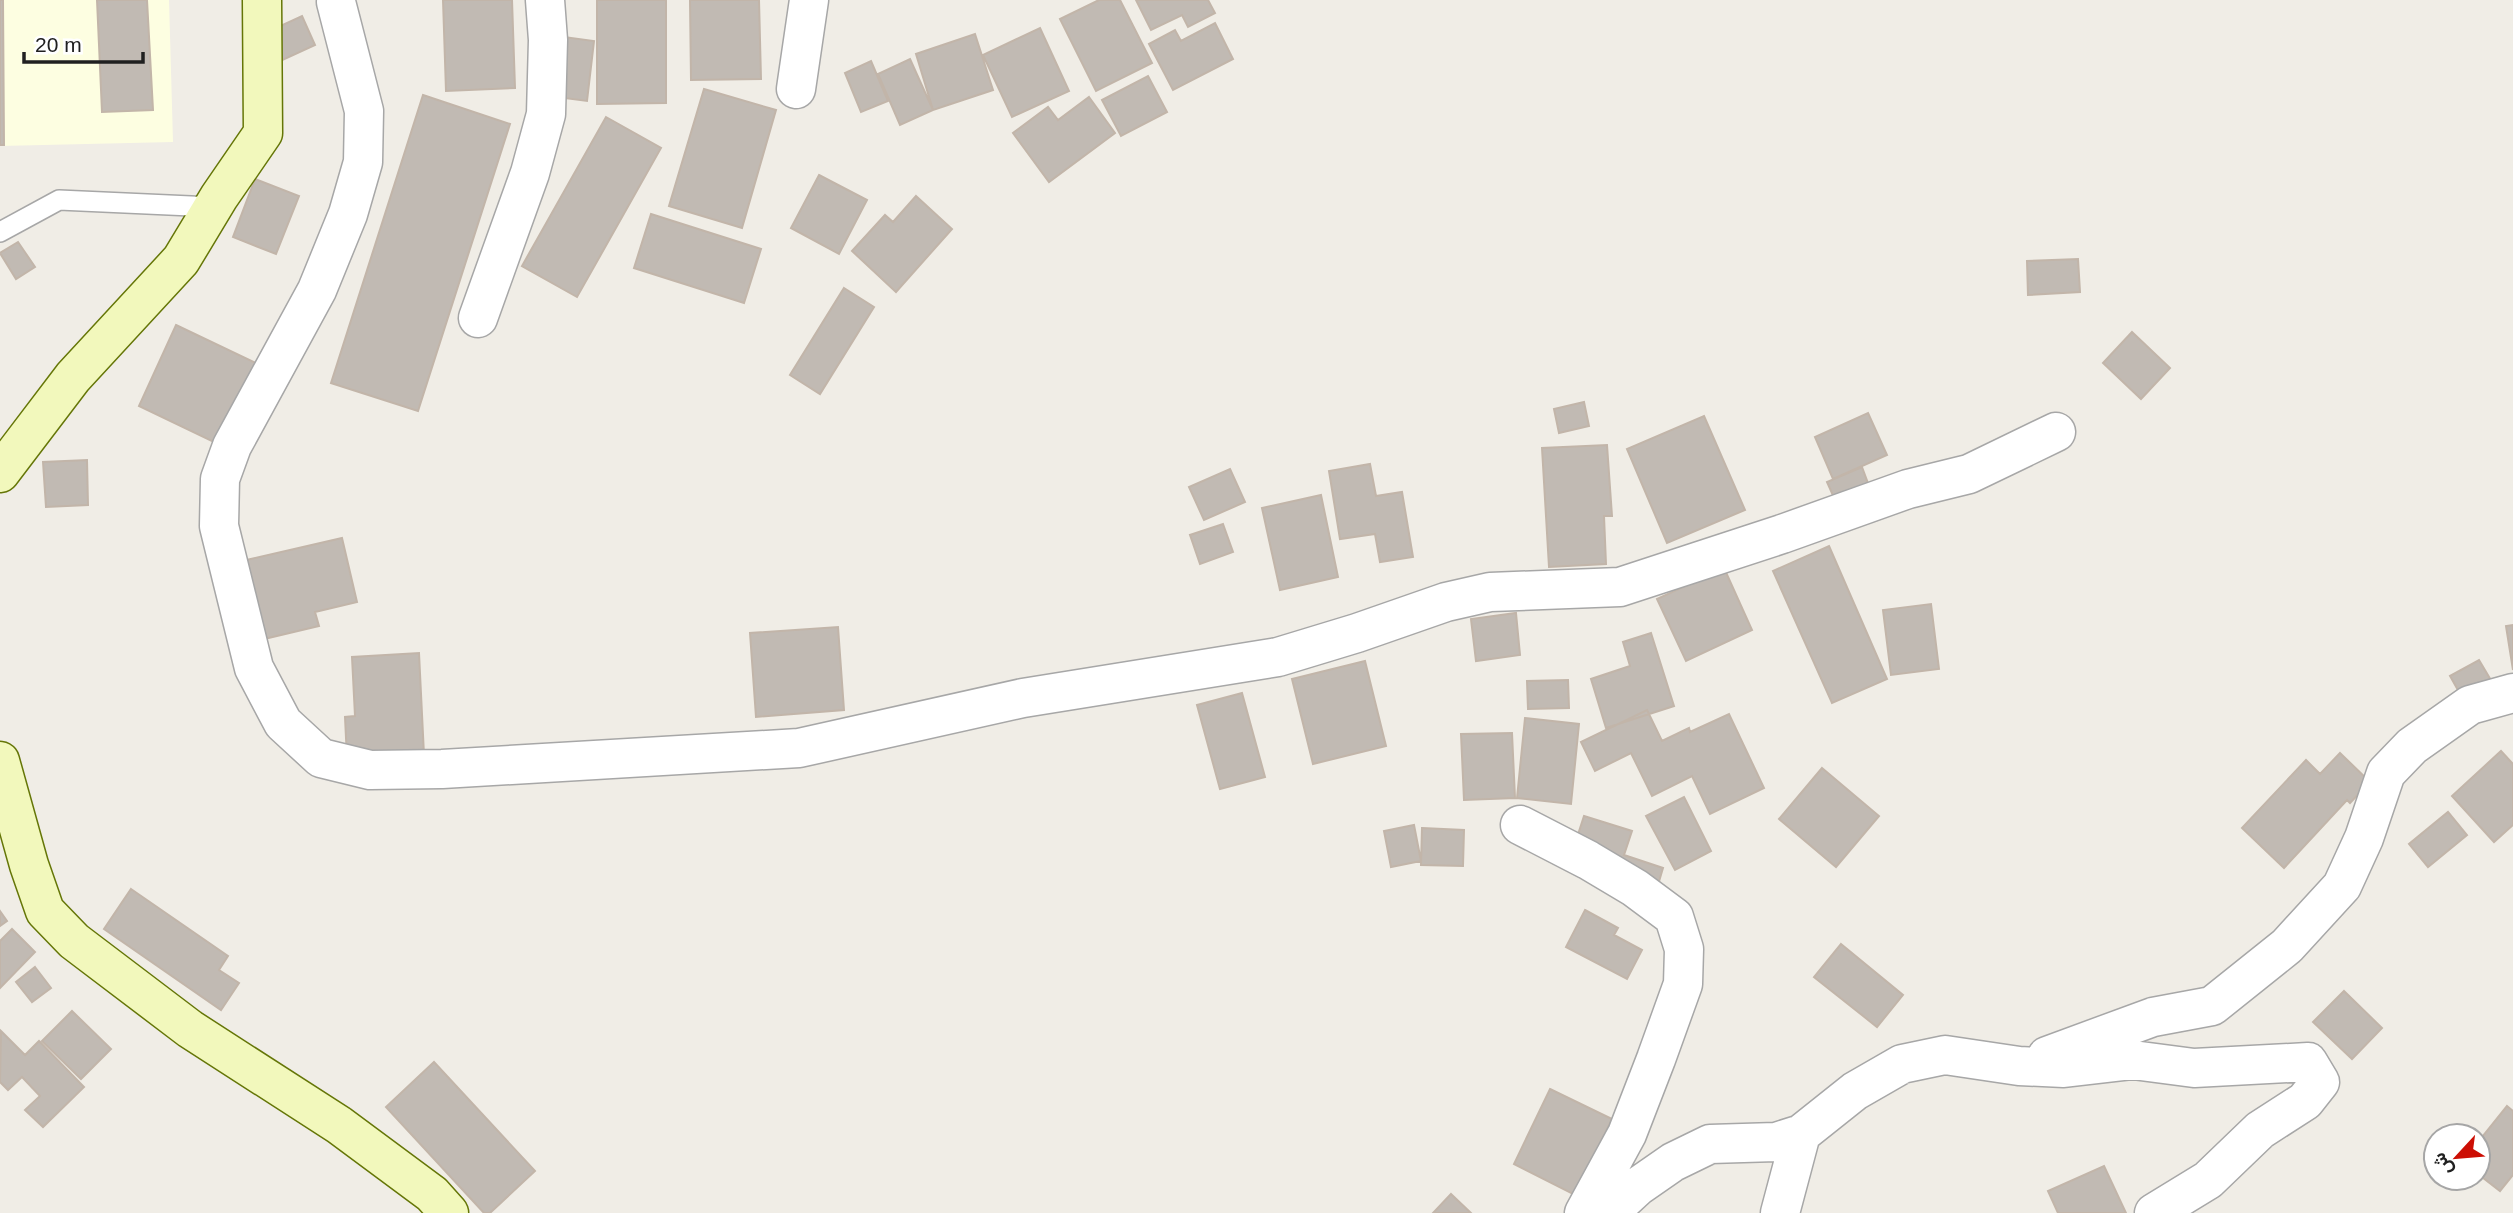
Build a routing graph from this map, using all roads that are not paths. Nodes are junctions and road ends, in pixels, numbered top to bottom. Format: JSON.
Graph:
{"nodes":[{"id":1,"x":262,"y":0,"type":"edge"},
{"id":2,"x":545,"y":0,"type":"edge"},
{"id":3,"x":809,"y":0,"type":"edge"},
{"id":4,"x":335,"y":1,"type":"edge"},
{"id":5,"x":796,"y":89,"type":"dead end"},
{"id":6,"x":213,"y":207,"type":"junction"},
{"id":7,"x":0,"y":232,"type":"edge"},
{"id":8,"x":478,"y":318,"type":"dead end"},
{"id":9,"x":2056,"y":432,"type":"dead end"},
{"id":10,"x":0,"y":473,"type":"edge"},
{"id":11,"x":2513,"y":693,"type":"edge"},
{"id":12,"x":0,"y":761,"type":"edge"},
{"id":13,"x":1520,"y":825,"type":"dead end"},
{"id":14,"x":2019,"y":1066,"type":"junction"},
{"id":15,"x":1801,"y":1134,"type":"junction"},
{"id":16,"x":449,"y":1213,"type":"edge"},
{"id":17,"x":1584,"y":1213,"type":"edge"},
{"id":18,"x":1609,"y":1213,"type":"edge"},
{"id":19,"x":1780,"y":1213,"type":"edge"},
{"id":20,"x":2154,"y":1213,"type":"edge"}],
"edges":[{"from":1,"to":6,"type":"main road"},
{"from":2,"to":8,"type":"street"},
{"from":3,"to":5,"type":"street"},
{"from":4,"to":9,"type":"street"},
{"from":6,"to":7,"type":"lane"},
{"from":6,"to":10,"type":"main road"},
{"from":11,"to":14,"type":"street"},
{"from":12,"to":16,"type":"main road"},
{"from":13,"to":17,"type":"street"},
{"from":14,"to":15,"type":"street"},
{"from":14,"to":20,"type":"street"},
{"from":15,"to":18,"type":"street"},
{"from":15,"to":19,"type":"street"}]}
